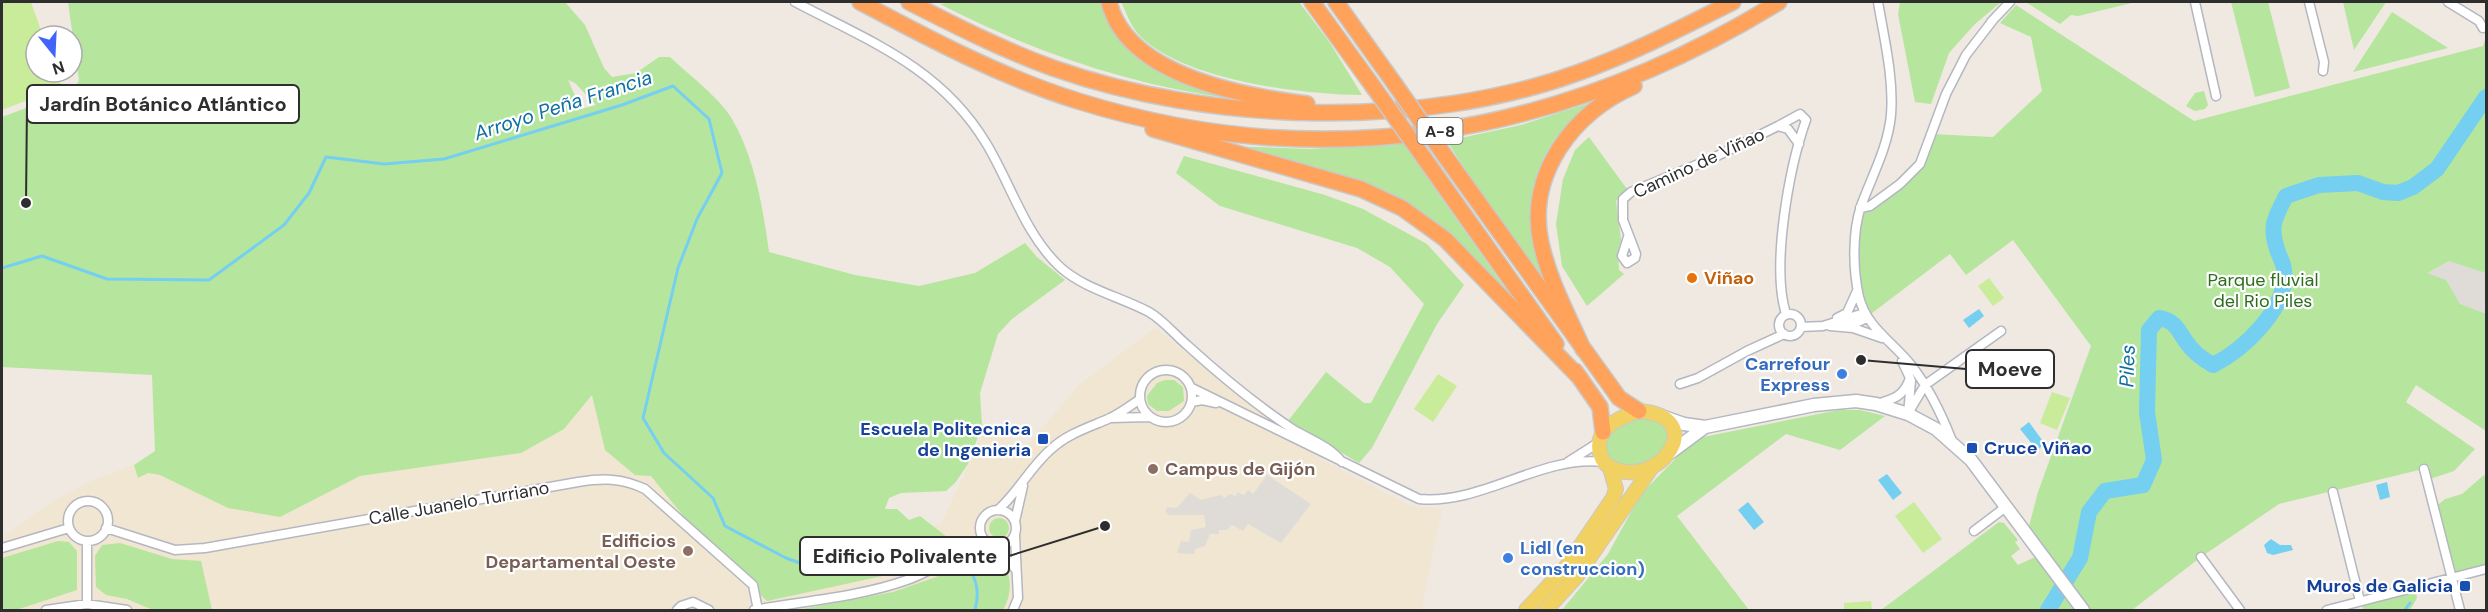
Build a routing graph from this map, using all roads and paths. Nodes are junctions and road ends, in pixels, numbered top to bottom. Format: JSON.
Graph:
{"nodes":[{"id":1,"x":795,"y":2,"type":"edge"},
{"id":2,"x":860,"y":2,"type":"edge"},
{"id":3,"x":909,"y":2,"type":"edge"},
{"id":4,"x":1109,"y":2,"type":"edge"},
{"id":5,"x":1312,"y":2,"type":"edge"},
{"id":6,"x":1336,"y":2,"type":"edge"},
{"id":7,"x":1733,"y":2,"type":"edge"},
{"id":8,"x":1779,"y":2,"type":"edge"},
{"id":9,"x":1784,"y":2,"type":"edge"},
{"id":10,"x":1878,"y":2,"type":"edge"},
{"id":11,"x":2010,"y":2,"type":"edge"},
{"id":12,"x":2195,"y":2,"type":"edge"},
{"id":13,"x":2309,"y":2,"type":"edge"},
{"id":14,"x":2448,"y":2,"type":"edge"},
{"id":15,"x":903,"y":24,"type":"junction"},
{"id":16,"x":2483,"y":28,"type":"dead end"},
{"id":17,"x":2323,"y":71,"type":"dead end"},
{"id":18,"x":2216,"y":96,"type":"dead end"},
{"id":19,"x":1372,"y":110,"type":"junction"},
{"id":20,"x":1778,"y":126,"type":"junction"},
{"id":21,"x":1799,"y":144,"type":"junction"},
{"id":22,"x":1860,"y":208,"type":"junction"},
{"id":23,"x":1628,"y":237,"type":"dead end"},
{"id":24,"x":1858,"y":288,"type":"junction"},
{"id":25,"x":1786,"y":314,"type":"junction"},
{"id":26,"x":1866,"y":316,"type":"junction"},
{"id":27,"x":1823,"y":326,"type":"junction"},
{"id":28,"x":1801,"y":327,"type":"junction"},
{"id":29,"x":1845,"y":328,"type":"junction"},
{"id":30,"x":2001,"y":331,"type":"dead end"},
{"id":31,"x":1784,"y":334,"type":"junction"},
{"id":32,"x":1885,"y":339,"type":"junction"},
{"id":33,"x":1583,"y":349,"type":"junction"},
{"id":34,"x":1897,"y":350,"type":"junction"},
{"id":35,"x":1910,"y":378,"type":"junction"},
{"id":36,"x":1581,"y":379,"type":"junction"},
{"id":37,"x":1680,"y":384,"type":"dead end"},
{"id":38,"x":1925,"y":385,"type":"junction"},
{"id":39,"x":1192,"y":388,"type":"junction"},
{"id":40,"x":1140,"y":399,"type":"junction"},
{"id":41,"x":1192,"y":402,"type":"junction"},
{"id":42,"x":1257,"y":402,"type":"junction"},
{"id":43,"x":1876,"y":404,"type":"junction"},
{"id":44,"x":1234,"y":407,"type":"junction"},
{"id":45,"x":1639,"y":411,"type":"junction"},
{"id":46,"x":1908,"y":414,"type":"junction"},
{"id":47,"x":1150,"y":417,"type":"junction"},
{"id":48,"x":1664,"y":417,"type":"junction"},
{"id":49,"x":1109,"y":418,"type":"junction"},
{"id":50,"x":1269,"y":424,"type":"junction"},
{"id":51,"x":1705,"y":427,"type":"junction"},
{"id":52,"x":1601,"y":437,"type":"junction"},
{"id":53,"x":1953,"y":442,"type":"junction"},
{"id":54,"x":1670,"y":453,"type":"junction"},
{"id":55,"x":1342,"y":462,"type":"junction"},
{"id":56,"x":1564,"y":465,"type":"junction"},
{"id":57,"x":1606,"y":465,"type":"junction"},
{"id":58,"x":1652,"y":467,"type":"junction"},
{"id":59,"x":2424,"y":469,"type":"dead end"},
{"id":60,"x":1024,"y":482,"type":"junction"},
{"id":61,"x":2333,"y":492,"type":"dead end"},
{"id":62,"x":2007,"y":506,"type":"junction"},
{"id":63,"x":998,"y":510,"type":"junction"},
{"id":64,"x":1015,"y":521,"type":"junction"},
{"id":65,"x":69,"y":528,"type":"junction"},
{"id":66,"x":106,"y":528,"type":"junction"},
{"id":67,"x":980,"y":530,"type":"junction"},
{"id":68,"x":1974,"y":531,"type":"dead end"},
{"id":69,"x":1015,"y":535,"type":"junction"},
{"id":70,"x":87,"y":541,"type":"junction"},
{"id":71,"x":995,"y":546,"type":"junction"},
{"id":72,"x":2,"y":548,"type":"edge"},
{"id":73,"x":966,"y":551,"type":"junction"},
{"id":74,"x":2201,"y":557,"type":"dead end"},
{"id":75,"x":2487,"y":569,"type":"edge"},
{"id":76,"x":1018,"y":573,"type":"junction"},
{"id":77,"x":2453,"y":577,"type":"junction"},
{"id":78,"x":2360,"y":601,"type":"junction"},
{"id":79,"x":87,"y":604,"type":"junction"},
{"id":80,"x":46,"y":610,"type":"edge"},
{"id":81,"x":127,"y":610,"type":"edge"},
{"id":82,"x":677,"y":610,"type":"edge"},
{"id":83,"x":709,"y":610,"type":"edge"},
{"id":84,"x":755,"y":610,"type":"edge"},
{"id":85,"x":1013,"y":610,"type":"edge"},
{"id":86,"x":1526,"y":610,"type":"edge"},
{"id":87,"x":1546,"y":610,"type":"edge"},
{"id":88,"x":2084,"y":610,"type":"edge"},
{"id":89,"x":2240,"y":610,"type":"edge"},
{"id":90,"x":2327,"y":610,"type":"edge"},
{"id":91,"x":2460,"y":610,"type":"edge"}],
"edges":[{"from":1,"to":42,"type":"street"},
{"from":2,"to":15,"type":"highway","number":"A-8"},
{"from":3,"to":19,"type":"highway","number":"A-8"},
{"from":4,"to":19,"type":"highway"},
{"from":5,"to":36,"type":"highway","bridge":true},
{"from":6,"to":33,"type":"highway","bridge":true},
{"from":7,"to":19,"type":"highway","number":"A-8"},
{"from":8,"to":15,"type":"highway","number":"A-8"},
{"from":9,"to":33,"type":"highway"},
{"from":10,"to":22,"type":"street"},
{"from":11,"to":22,"type":"street"},
{"from":12,"to":18,"type":"street"},
{"from":13,"to":17,"type":"street"},
{"from":14,"to":16,"type":"street"},
{"from":15,"to":36,"type":"highway"},
{"from":20,"to":21,"type":"street","name":"Camino de Viñao"},
{"from":20,"to":21,"type":"street","name":"Camino de Viñao"},
{"from":20,"to":23,"type":"street","name":"Camino de Viñao"},
{"from":21,"to":25,"type":"street","name":"Camino de Viñao"},
{"from":22,"to":24,"type":"street"},
{"from":24,"to":26,"type":"street"},
{"from":24,"to":27,"type":"street"},
{"from":25,"to":28,"type":"street"},
{"from":25,"to":31,"type":"street"},
{"from":26,"to":27,"type":"street"},
{"from":26,"to":29,"type":"street"},
{"from":26,"to":32,"type":"street"},
{"from":27,"to":28,"type":"street"},
{"from":27,"to":29,"type":"street"},
{"from":28,"to":31,"type":"street"},
{"from":29,"to":32,"type":"street"},
{"from":30,"to":38,"type":"street"},
{"from":31,"to":37,"type":"street"},
{"from":32,"to":34,"type":"street"},
{"from":33,"to":45,"type":"highway"},
{"from":34,"to":35,"type":"street"},
{"from":34,"to":38,"type":"street"},
{"from":35,"to":43,"type":"street"},
{"from":35,"to":46,"type":"street"},
{"from":36,"to":52,"type":"highway"},
{"from":38,"to":46,"type":"street"},
{"from":38,"to":53,"type":"street"},
{"from":39,"to":40,"type":"street"},
{"from":39,"to":41,"type":"street"},
{"from":39,"to":44,"type":"street"},
{"from":40,"to":47,"type":"street"},
{"from":40,"to":49,"type":"street"},
{"from":41,"to":44,"type":"street"},
{"from":41,"to":47,"type":"street"},
{"from":42,"to":50,"type":"street"},
{"from":42,"to":55,"type":"street"},
{"from":43,"to":46,"type":"main road"},
{"from":43,"to":51,"type":"main road"},
{"from":44,"to":50,"type":"street"},
{"from":45,"to":48,"type":"main road"},
{"from":45,"to":52,"type":"main road"},
{"from":46,"to":53,"type":"main road"},
{"from":47,"to":49,"type":"street"},
{"from":48,"to":51,"type":"main road"},
{"from":48,"to":54,"type":"main road"},
{"from":49,"to":60,"type":"street"},
{"from":50,"to":55,"type":"street"},
{"from":51,"to":54,"type":"main road"},
{"from":52,"to":56,"type":"street"},
{"from":52,"to":57,"type":"main road"},
{"from":53,"to":62,"type":"main road"},
{"from":54,"to":58,"type":"main road"},
{"from":55,"to":56,"type":"street"},
{"from":56,"to":57,"type":"street"},
{"from":57,"to":58,"type":"main road"},
{"from":57,"to":86,"type":"main road"},
{"from":58,"to":87,"type":"main road"},
{"from":59,"to":77,"type":"street"},
{"from":60,"to":63,"type":"street"},
{"from":60,"to":64,"type":"street"},
{"from":61,"to":78,"type":"street"},
{"from":62,"to":68,"type":"street"},
{"from":62,"to":88,"type":"main road"},
{"from":63,"to":64,"type":"street"},
{"from":63,"to":67,"type":"street"},
{"from":64,"to":69,"type":"street"},
{"from":65,"to":66,"type":"street"},
{"from":65,"to":70,"type":"street"},
{"from":65,"to":72,"type":"street"},
{"from":66,"to":70,"type":"street"},
{"from":66,"to":84,"type":"street","name":"Calle Juanelo Turriano"},
{"from":67,"to":71,"type":"street"},
{"from":67,"to":73,"type":"street"},
{"from":69,"to":71,"type":"street"},
{"from":69,"to":76,"type":"street"},
{"from":70,"to":79,"type":"street"},
{"from":71,"to":73,"type":"street"},
{"from":71,"to":76,"type":"street"},
{"from":73,"to":84,"type":"street"},
{"from":74,"to":89,"type":"street"},
{"from":75,"to":77,"type":"street"},
{"from":76,"to":85,"type":"street"},
{"from":77,"to":78,"type":"street"},
{"from":77,"to":91,"type":"street"},
{"from":78,"to":90,"type":"street"},
{"from":79,"to":80,"type":"street"},
{"from":79,"to":81,"type":"street"},
{"from":82,"to":83,"type":"street"}]}
